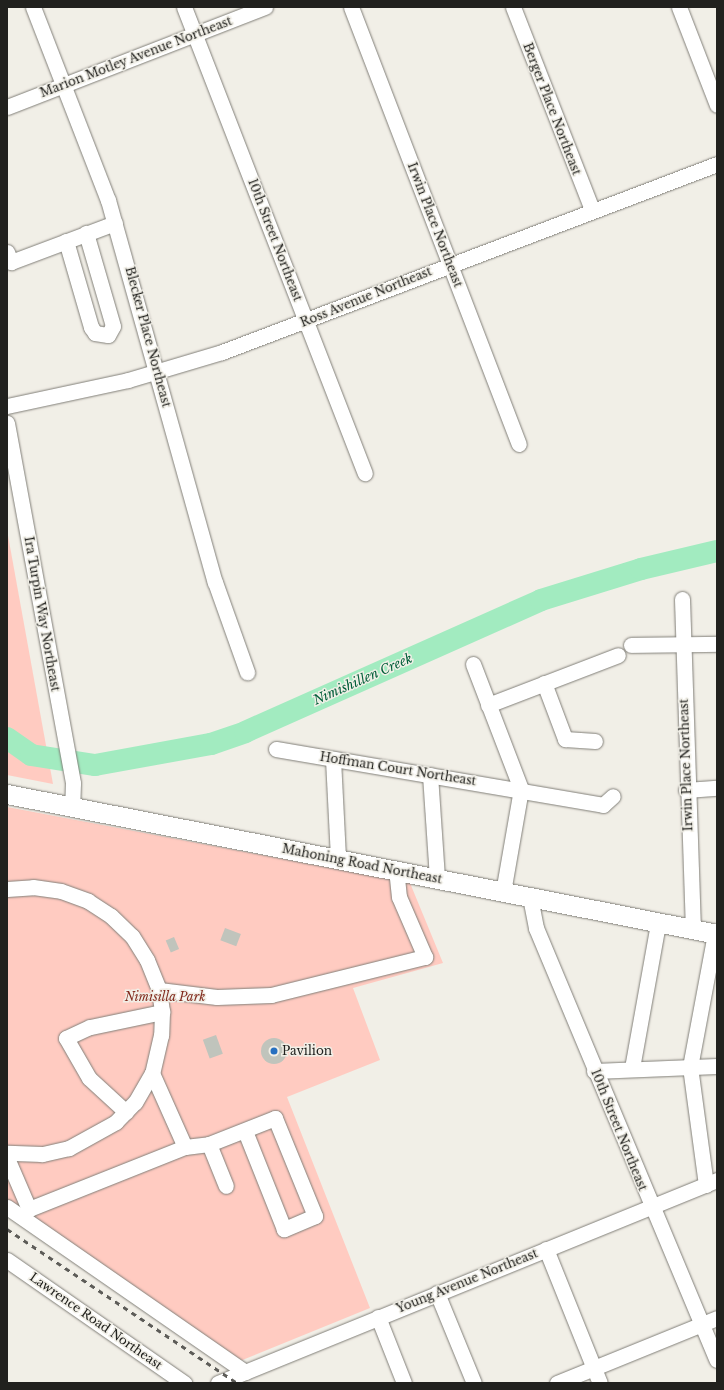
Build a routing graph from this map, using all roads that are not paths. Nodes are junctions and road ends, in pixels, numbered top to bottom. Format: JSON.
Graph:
{"nodes":[{"id":1,"x":33,"y":7,"type":"edge"},
{"id":2,"x":184,"y":7,"type":"edge"},
{"id":3,"x":265,"y":7,"type":"edge"},
{"id":4,"x":351,"y":7,"type":"edge"},
{"id":5,"x":513,"y":7,"type":"edge"},
{"id":6,"x":679,"y":7,"type":"edge"},
{"id":7,"x":195,"y":34,"type":"junction"},
{"id":8,"x":63,"y":86,"type":"junction"},
{"id":9,"x":717,"y":105,"type":"edge"},
{"id":10,"x":7,"y":107,"type":"edge"},
{"id":11,"x":717,"y":164,"type":"edge"},
{"id":12,"x":592,"y":210,"type":"junction"},
{"id":13,"x":115,"y":223,"type":"junction"},
{"id":14,"x":86,"y":233,"type":"junction"},
{"id":15,"x":66,"y":241,"type":"junction"},
{"id":16,"x":7,"y":252,"type":"edge"},
{"id":17,"x":450,"y":264,"type":"junction"},
{"id":18,"x":307,"y":321,"type":"junction"},
{"id":19,"x":157,"y":372,"type":"junction"},
{"id":20,"x":7,"y":406,"type":"edge"},
{"id":21,"x":7,"y":423,"type":"edge"},
{"id":22,"x":519,"y":444,"type":"dead end"},
{"id":23,"x":365,"y":473,"type":"dead end"},
{"id":24,"x":682,"y":600,"type":"dead end"},
{"id":25,"x":683,"y":644,"type":"junction"},
{"id":26,"x":717,"y":644,"type":"edge"},
{"id":27,"x":631,"y":645,"type":"dead end"},
{"id":28,"x":618,"y":655,"type":"dead end"},
{"id":29,"x":473,"y":664,"type":"dead end"},
{"id":30,"x":247,"y":672,"type":"dead end"},
{"id":31,"x":544,"y":683,"type":"junction"},
{"id":32,"x":488,"y":704,"type":"junction"},
{"id":33,"x":595,"y":741,"type":"dead end"},
{"id":34,"x":276,"y":749,"type":"dead end"},
{"id":35,"x":333,"y":759,"type":"junction"},
{"id":36,"x":430,"y":774,"type":"junction"},
{"id":37,"x":717,"y":788,"type":"edge"},
{"id":38,"x":521,"y":789,"type":"junction"},
{"id":39,"x":686,"y":790,"type":"junction"},
{"id":40,"x":7,"y":794,"type":"edge"},
{"id":41,"x":613,"y":796,"type":"dead end"},
{"id":42,"x":72,"y":806,"type":"junction"},
{"id":43,"x":338,"y":859,"type":"junction"},
{"id":44,"x":396,"y":870,"type":"junction"},
{"id":45,"x":437,"y":878,"type":"junction"},
{"id":46,"x":7,"y":889,"type":"edge"},
{"id":47,"x":503,"y":892,"type":"junction"},
{"id":48,"x":530,"y":897,"type":"junction"},
{"id":49,"x":658,"y":923,"type":"junction"},
{"id":50,"x":693,"y":930,"type":"junction"},
{"id":51,"x":716,"y":934,"type":"edge"},
{"id":52,"x":159,"y":990,"type":"junction"},
{"id":53,"x":162,"y":1012,"type":"junction"},
{"id":54,"x":717,"y":1066,"type":"edge"},
{"id":55,"x":690,"y":1067,"type":"junction"},
{"id":56,"x":632,"y":1068,"type":"junction"},
{"id":57,"x":594,"y":1071,"type":"junction"},
{"id":58,"x":152,"y":1073,"type":"junction"},
{"id":59,"x":126,"y":1112,"type":"junction"},
{"id":60,"x":245,"y":1131,"type":"junction"},
{"id":61,"x":209,"y":1144,"type":"junction"},
{"id":62,"x":185,"y":1147,"type":"junction"},
{"id":63,"x":7,"y":1153,"type":"edge"},
{"id":64,"x":7,"y":1158,"type":"edge"},
{"id":65,"x":711,"y":1182,"type":"edge"},
{"id":66,"x":226,"y":1186,"type":"dead end"},
{"id":67,"x":7,"y":1206,"type":"edge"},
{"id":68,"x":652,"y":1207,"type":"junction"},
{"id":69,"x":27,"y":1214,"type":"junction"},
{"id":70,"x":546,"y":1249,"type":"junction"},
{"id":71,"x":7,"y":1260,"type":"edge"},
{"id":72,"x":437,"y":1293,"type":"junction"},
{"id":73,"x":378,"y":1317,"type":"junction"},
{"id":74,"x":717,"y":1318,"type":"edge"},
{"id":75,"x":702,"y":1324,"type":"junction"},
{"id":76,"x":717,"y":1360,"type":"edge"},
{"id":77,"x":594,"y":1368,"type":"junction"},
{"id":78,"x":245,"y":1372,"type":"junction"},
{"id":79,"x":400,"y":1382,"type":"edge"},
{"id":80,"x":184,"y":1383,"type":"edge"},
{"id":81,"x":218,"y":1383,"type":"edge"},
{"id":82,"x":474,"y":1383,"type":"edge"},
{"id":83,"x":557,"y":1383,"type":"edge"},
{"id":84,"x":600,"y":1383,"type":"edge"}],
"edges":[{"from":1,"to":8,"type":"street","name":"Blecker Place Northeast"},
{"from":2,"to":7,"type":"street","name":"10th Street Northeast"},
{"from":3,"to":7,"type":"street","name":"Marion Motley Avenue Northeast"},
{"from":4,"to":17,"type":"street","name":"Irwin Place Northeast"},
{"from":5,"to":12,"type":"street","name":"Berger Place Northeast"},
{"from":6,"to":9,"type":"street"},
{"from":7,"to":8,"type":"street","name":"Marion Motley Avenue Northeast"},
{"from":7,"to":18,"type":"street","name":"10th Street Northeast"},
{"from":8,"to":10,"type":"street","name":"Marion Motley Avenue Northeast"},
{"from":8,"to":13,"type":"street","name":"Blecker Place Northeast"},
{"from":11,"to":12,"type":"street","name":"Ross Avenue Northeast"},
{"from":12,"to":17,"type":"street","name":"Ross Avenue Northeast"},
{"from":13,"to":14,"type":"street"},
{"from":13,"to":19,"type":"street","name":"Blecker Place Northeast"},
{"from":14,"to":15,"type":"street"},
{"from":14,"to":15,"type":"street"},
{"from":15,"to":16,"type":"street"},
{"from":17,"to":18,"type":"street","name":"Ross Avenue Northeast"},
{"from":17,"to":22,"type":"street","name":"Irwin Place Northeast"},
{"from":18,"to":19,"type":"street","name":"Ross Avenue Northeast"},
{"from":18,"to":23,"type":"street","name":"10th Street Northeast"},
{"from":19,"to":20,"type":"street","name":"Ross Avenue Northeast"},
{"from":19,"to":30,"type":"street","name":"Blecker Place Northeast"},
{"from":21,"to":42,"type":"street","name":"Ira Turpin Way Northeast"},
{"from":24,"to":25,"type":"street","name":"Irwin Place Northeast"},
{"from":25,"to":26,"type":"street"},
{"from":25,"to":27,"type":"street"},
{"from":25,"to":39,"type":"street","name":"Irwin Place Northeast"},
{"from":28,"to":31,"type":"street"},
{"from":29,"to":32,"type":"street"},
{"from":31,"to":32,"type":"street"},
{"from":31,"to":33,"type":"street"},
{"from":32,"to":38,"type":"street"},
{"from":34,"to":35,"type":"street","name":"Hoffman Court Northeast"},
{"from":35,"to":36,"type":"street","name":"Hoffman Court Northeast"},
{"from":35,"to":43,"type":"street"},
{"from":36,"to":38,"type":"street","name":"Hoffman Court Northeast"},
{"from":36,"to":45,"type":"street"},
{"from":37,"to":39,"type":"street"},
{"from":38,"to":41,"type":"street","name":"Hoffman Court Northeast"},
{"from":38,"to":47,"type":"street"},
{"from":39,"to":50,"type":"street","name":"Irwin Place Northeast"},
{"from":40,"to":42,"type":"main road","name":"Mahoning Road Northeast"},
{"from":42,"to":43,"type":"main road","name":"Mahoning Road Northeast"},
{"from":43,"to":44,"type":"main road","name":"Mahoning Road Northeast"},
{"from":44,"to":45,"type":"main road","name":"Mahoning Road Northeast"},
{"from":44,"to":52,"type":"street"},
{"from":45,"to":47,"type":"main road","name":"Mahoning Road Northeast"},
{"from":46,"to":52,"type":"street"},
{"from":47,"to":48,"type":"main road","name":"Mahoning Road Northeast"},
{"from":48,"to":49,"type":"main road","name":"Mahoning Road Northeast"},
{"from":48,"to":57,"type":"street","name":"10th Street Northeast"},
{"from":49,"to":50,"type":"main road","name":"Mahoning Road Northeast"},
{"from":49,"to":56,"type":"street"},
{"from":50,"to":51,"type":"main road","name":"Mahoning Road Northeast"},
{"from":51,"to":55,"type":"street"},
{"from":52,"to":53,"type":"street"},
{"from":53,"to":58,"type":"street"},
{"from":53,"to":59,"type":"street"},
{"from":54,"to":55,"type":"street"},
{"from":55,"to":56,"type":"street"},
{"from":55,"to":65,"type":"street"},
{"from":56,"to":57,"type":"street"},
{"from":57,"to":68,"type":"street","name":"10th Street Northeast"},
{"from":58,"to":59,"type":"street"},
{"from":58,"to":62,"type":"street"},
{"from":59,"to":63,"type":"street"},
{"from":60,"to":60,"type":"street"},
{"from":60,"to":61,"type":"street"},
{"from":61,"to":62,"type":"street"},
{"from":61,"to":66,"type":"street"},
{"from":62,"to":69,"type":"street"},
{"from":64,"to":69,"type":"street"},
{"from":65,"to":68,"type":"street","name":"Young Avenue Northeast"},
{"from":67,"to":69,"type":"street"},
{"from":68,"to":70,"type":"street","name":"Young Avenue Northeast"},
{"from":68,"to":75,"type":"street","name":"10th Street Northeast"},
{"from":69,"to":78,"type":"street"},
{"from":70,"to":72,"type":"street","name":"Young Avenue Northeast"},
{"from":70,"to":77,"type":"street"},
{"from":71,"to":80,"type":"street","name":"Lawrence Road Northeast"},
{"from":72,"to":73,"type":"street","name":"Young Avenue Northeast"},
{"from":72,"to":82,"type":"street"},
{"from":73,"to":78,"type":"street","name":"Young Avenue Northeast"},
{"from":73,"to":79,"type":"street"},
{"from":74,"to":75,"type":"street"},
{"from":75,"to":76,"type":"street","name":"10th Street Northeast"},
{"from":75,"to":77,"type":"street"},
{"from":77,"to":83,"type":"street"},
{"from":77,"to":84,"type":"street"},
{"from":78,"to":81,"type":"street","name":"Young Avenue Northeast"}]}
